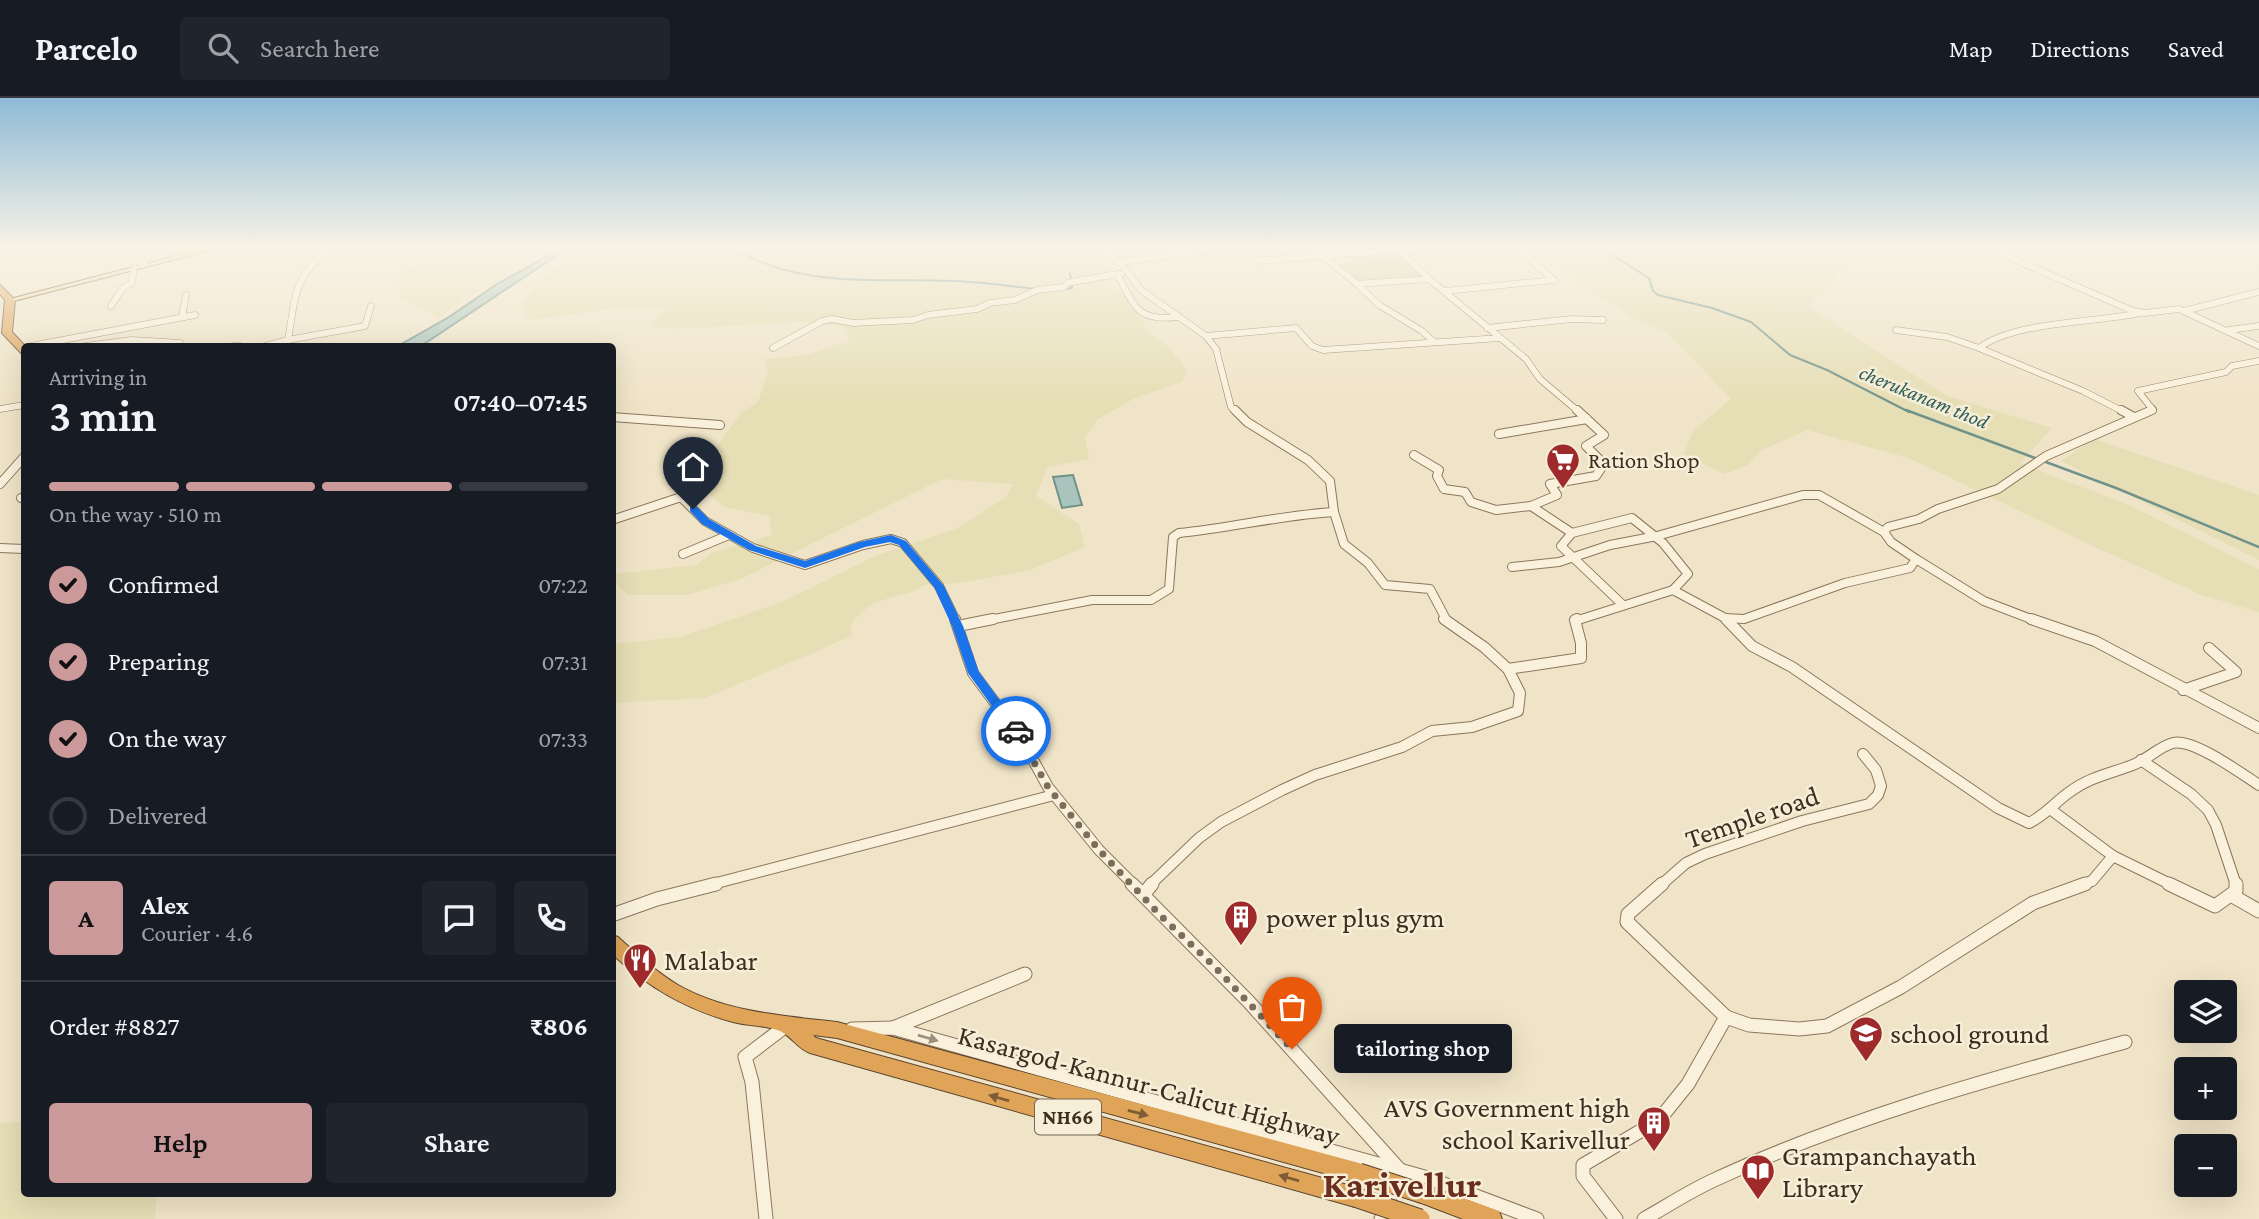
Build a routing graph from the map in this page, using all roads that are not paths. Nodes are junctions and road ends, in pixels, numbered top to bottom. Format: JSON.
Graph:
{"nodes":[{"id":1,"x":16,"y":298,"type":"edge"},
{"id":2,"x":116,"y":298,"type":"edge"},
{"id":3,"x":185,"y":298,"type":"edge"},
{"id":4,"x":296,"y":298,"type":"edge"},
{"id":5,"x":1020,"y":298,"type":"edge"},
{"id":6,"x":1131,"y":298,"type":"edge"},
{"id":7,"x":1152,"y":298,"type":"edge"},
{"id":8,"x":1372,"y":298,"type":"edge"},
{"id":9,"x":1453,"y":298,"type":"edge"},
{"id":10,"x":2106,"y":298,"type":"edge"},
{"id":11,"x":2234,"y":298,"type":"edge"},
{"id":12,"x":10,"y":300,"type":"joint"},
{"id":13,"x":111,"y":306,"type":"dead end"},
{"id":14,"x":372,"y":306,"type":"dead end"},
{"id":15,"x":2184,"y":311,"type":"junction"},
{"id":16,"x":2140,"y":313,"type":"junction"},
{"id":17,"x":195,"y":315,"type":"dead end"},
{"id":18,"x":181,"y":317,"type":"junction"},
{"id":19,"x":1178,"y":317,"type":"junction"},
{"id":20,"x":1603,"y":320,"type":"dead end"},
{"id":21,"x":2259,"y":326,"type":"edge"},
{"id":22,"x":1488,"y":328,"type":"junction"},
{"id":23,"x":1895,"y":330,"type":"dead end"},
{"id":24,"x":2228,"y":330,"type":"junction"},
{"id":25,"x":1206,"y":336,"type":"junction"},
{"id":26,"x":1500,"y":338,"type":"junction"},
{"id":27,"x":288,"y":340,"type":"junction"},
{"id":28,"x":1433,"y":341,"type":"junction"},
{"id":29,"x":55,"y":343,"type":"edge"},
{"id":30,"x":97,"y":343,"type":"edge"},
{"id":31,"x":180,"y":343,"type":"edge"},
{"id":32,"x":276,"y":343,"type":"edge"},
{"id":33,"x":21,"y":345,"type":"edge"},
{"id":34,"x":2259,"y":346,"type":"edge"},
{"id":35,"x":773,"y":348,"type":"dead end"},
{"id":36,"x":1979,"y":348,"type":"junction"},
{"id":37,"x":2259,"y":361,"type":"edge"},
{"id":38,"x":21,"y":406,"type":"edge"},
{"id":39,"x":0,"y":409,"type":"edge"},
{"id":40,"x":2132,"y":416,"type":"junction"},
{"id":41,"x":616,"y":417,"type":"edge"},
{"id":42,"x":1587,"y":419,"type":"junction"},
{"id":43,"x":720,"y":425,"type":"dead end"},
{"id":44,"x":1499,"y":434,"type":"dead end"},
{"id":45,"x":1413,"y":455,"type":"dead end"},
{"id":46,"x":21,"y":460,"type":"edge"},
{"id":47,"x":11,"y":471,"type":"junction"},
{"id":48,"x":0,"y":472,"type":"edge"},
{"id":49,"x":0,"y":484,"type":"edge"},
{"id":50,"x":1531,"y":506,"type":"junction"},
{"id":51,"x":1334,"y":512,"type":"junction"},
{"id":52,"x":616,"y":519,"type":"edge"},
{"id":53,"x":1884,"y":532,"type":"junction"},
{"id":54,"x":1572,"y":533,"type":"junction"},
{"id":55,"x":729,"y":535,"type":"junction"},
{"id":56,"x":1657,"y":536,"type":"junction"},
{"id":57,"x":0,"y":548,"type":"edge"},
{"id":58,"x":21,"y":549,"type":"edge"},
{"id":59,"x":683,"y":554,"type":"dead end"},
{"id":60,"x":1575,"y":558,"type":"junction"},
{"id":61,"x":1916,"y":559,"type":"junction"},
{"id":62,"x":1512,"y":567,"type":"dead end"},
{"id":63,"x":1673,"y":590,"type":"junction"},
{"id":64,"x":1623,"y":605,"type":"junction"},
{"id":65,"x":1725,"y":618,"type":"junction"},
{"id":66,"x":957,"y":626,"type":"junction"},
{"id":67,"x":2209,"y":648,"type":"dead end"},
{"id":68,"x":1508,"y":669,"type":"junction"},
{"id":69,"x":2183,"y":690,"type":"junction"},
{"id":70,"x":2259,"y":728,"type":"edge"},
{"id":71,"x":1863,"y":754,"type":"dead end"},
{"id":72,"x":2141,"y":760,"type":"junction"},
{"id":73,"x":2259,"y":785,"type":"edge"},
{"id":74,"x":1054,"y":795,"type":"junction"},
{"id":75,"x":2050,"y":809,"type":"junction"},
{"id":76,"x":2113,"y":856,"type":"junction"},
{"id":77,"x":1143,"y":895,"type":"junction"},
{"id":78,"x":2231,"y":895,"type":"junction"},
{"id":79,"x":2259,"y":911,"type":"edge"},
{"id":80,"x":616,"y":914,"type":"edge"},
{"id":81,"x":616,"y":946,"type":"edge"},
{"id":82,"x":1025,"y":974,"type":"dead end"},
{"id":83,"x":1726,"y":1017,"type":"junction"},
{"id":84,"x":787,"y":1025,"type":"junction"},
{"id":85,"x":893,"y":1028,"type":"junction"},
{"id":86,"x":837,"y":1030,"type":"junction"},
{"id":87,"x":2125,"y":1042,"type":"dead end"},
{"id":88,"x":1400,"y":1170,"type":"junction"},
{"id":89,"x":766,"y":1219,"type":"edge"},
{"id":90,"x":1381,"y":1219,"type":"edge"},
{"id":91,"x":1420,"y":1219,"type":"edge"},
{"id":92,"x":1491,"y":1219,"type":"edge"},
{"id":93,"x":1537,"y":1219,"type":"edge"},
{"id":94,"x":1616,"y":1219,"type":"edge"},
{"id":95,"x":1644,"y":1219,"type":"edge"}],
"edges":[{"from":1,"to":12,"type":"main road"},
{"from":2,"to":13,"type":"street"},
{"from":3,"to":18,"type":"street"},
{"from":4,"to":27,"type":"street"},
{"from":5,"to":35,"type":"street"},
{"from":6,"to":19,"type":"street"},
{"from":7,"to":19,"type":"street"},
{"from":8,"to":28,"type":"street"},
{"from":9,"to":22,"type":"street"},
{"from":10,"to":16,"type":"street"},
{"from":11,"to":15,"type":"street"},
{"from":12,"to":33,"type":"highway"},
{"from":14,"to":27,"type":"street"},
{"from":15,"to":16,"type":"street"},
{"from":15,"to":24,"type":"street"},
{"from":16,"to":36,"type":"street"},
{"from":17,"to":18,"type":"street"},
{"from":18,"to":29,"type":"street"},
{"from":19,"to":25,"type":"street"},
{"from":20,"to":22,"type":"street"},
{"from":21,"to":24,"type":"street"},
{"from":22,"to":26,"type":"street"},
{"from":23,"to":36,"type":"street"},
{"from":24,"to":34,"type":"street"},
{"from":25,"to":28,"type":"street"},
{"from":25,"to":51,"type":"street"},
{"from":26,"to":28,"type":"street"},
{"from":26,"to":42,"type":"street"},
{"from":27,"to":32,"type":"street"},
{"from":30,"to":31,"type":"street"},
{"from":36,"to":40,"type":"street"},
{"from":37,"to":40,"type":"street"},
{"from":38,"to":39,"type":"street"},
{"from":40,"to":53,"type":"street"},
{"from":41,"to":43,"type":"street"},
{"from":42,"to":44,"type":"street"},
{"from":42,"to":50,"type":"street"},
{"from":45,"to":50,"type":"street"},
{"from":46,"to":47,"type":"street"},
{"from":47,"to":48,"type":"street"},
{"from":47,"to":49,"type":"street"},
{"from":50,"to":54,"type":"street"},
{"from":51,"to":66,"type":"street"},
{"from":51,"to":68,"type":"street"},
{"from":52,"to":55,"type":"street"},
{"from":53,"to":56,"type":"street"},
{"from":53,"to":61,"type":"street"},
{"from":54,"to":56,"type":"street"},
{"from":54,"to":60,"type":"street"},
{"from":55,"to":59,"type":"street"},
{"from":55,"to":66,"type":"street"},
{"from":56,"to":60,"type":"street"},
{"from":56,"to":63,"type":"street"},
{"from":57,"to":58,"type":"street"},
{"from":60,"to":62,"type":"street"},
{"from":60,"to":64,"type":"street"},
{"from":61,"to":65,"type":"street"},
{"from":61,"to":69,"type":"street"},
{"from":63,"to":64,"type":"street"},
{"from":63,"to":65,"type":"street"},
{"from":64,"to":68,"type":"street"},
{"from":65,"to":75,"type":"street"},
{"from":66,"to":74,"type":"street"},
{"from":67,"to":69,"type":"street"},
{"from":68,"to":77,"type":"street"},
{"from":69,"to":70,"type":"street"},
{"from":71,"to":83,"type":"street","name":"Temple road"},
{"from":72,"to":73,"type":"street"},
{"from":72,"to":75,"type":"street"},
{"from":72,"to":78,"type":"street"},
{"from":74,"to":77,"type":"street"},
{"from":74,"to":80,"type":"street"},
{"from":75,"to":76,"type":"street"},
{"from":76,"to":78,"type":"street"},
{"from":76,"to":83,"type":"street"},
{"from":77,"to":88,"type":"street"},
{"from":78,"to":79,"type":"street"},
{"from":81,"to":84,"type":"highway","name":"Kasargod-Kannur-Calicut Highway","number":"NH66"},
{"from":82,"to":85,"type":"street"},
{"from":83,"to":94,"type":"street"},
{"from":84,"to":86,"type":"highway","name":"Kasargod-Kannur-Calicut Highway","number":"NH66"},
{"from":84,"to":89,"type":"street"},
{"from":91,"to":84,"type":"highway","name":"Kasargod-Kannur-Calicut Highway","number":"NH66","one_way":true,"bridge":true},
{"from":85,"to":86,"type":"street"},
{"from":85,"to":88,"type":"street","one_way":true},
{"from":86,"to":92,"type":"highway","name":"Kasargod-Kannur-Calicut Highway","number":"NH66","one_way":true,"bridge":true},
{"from":87,"to":95,"type":"street"},
{"from":88,"to":90,"type":"street"},
{"from":88,"to":93,"type":"street"}]}
